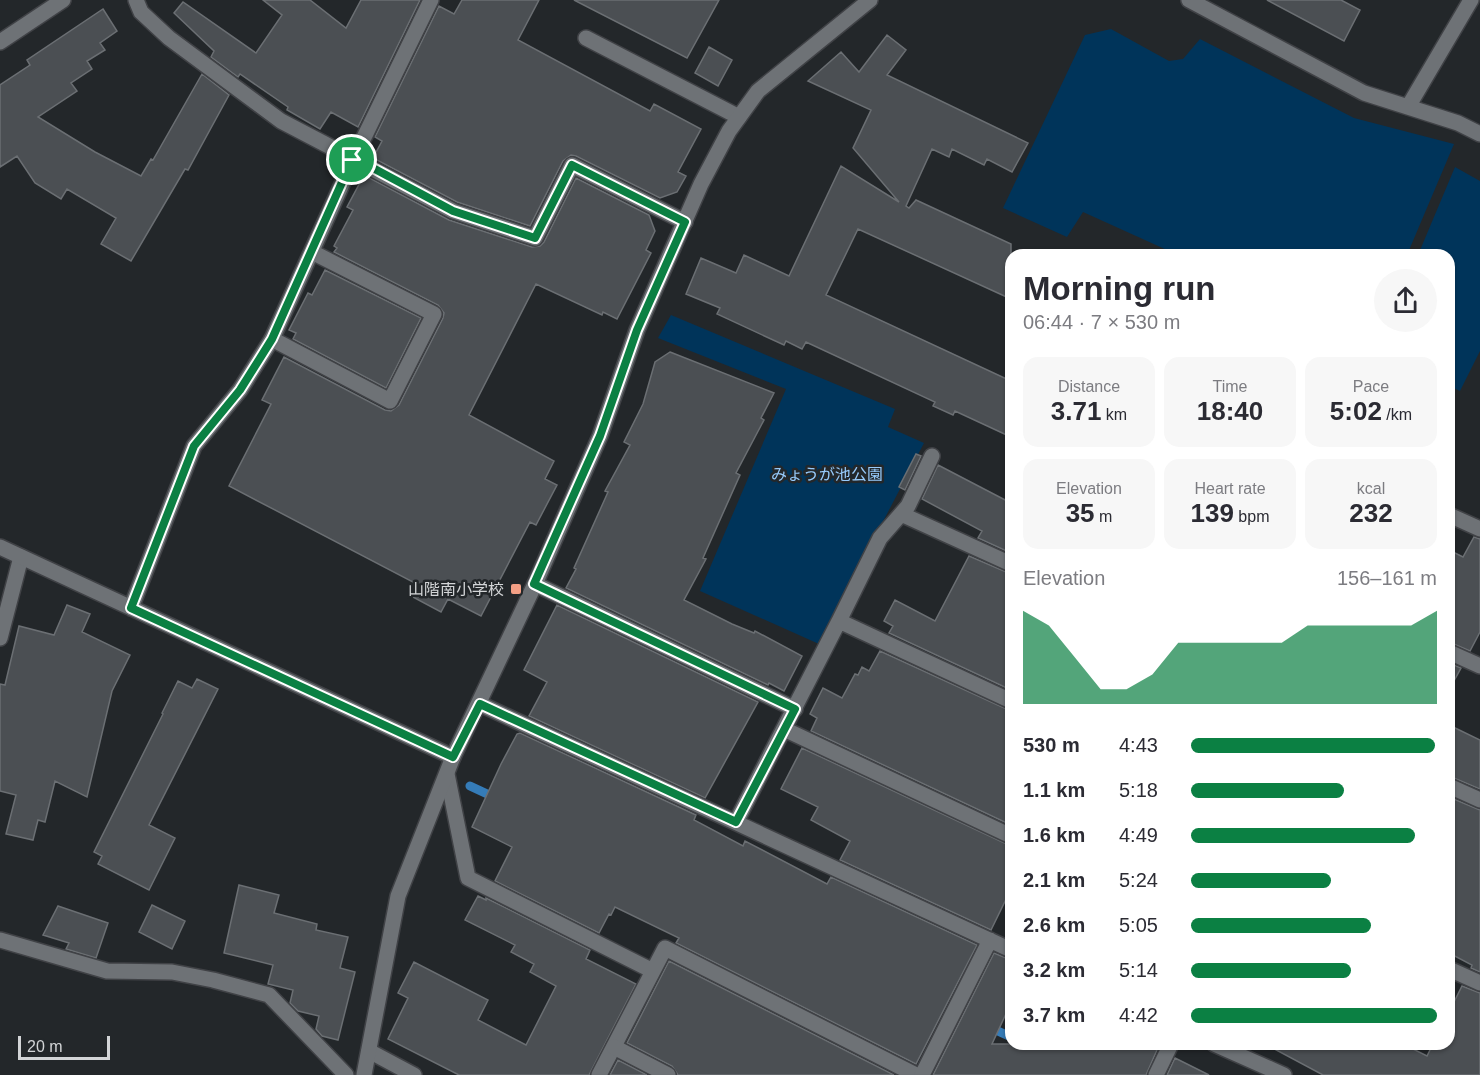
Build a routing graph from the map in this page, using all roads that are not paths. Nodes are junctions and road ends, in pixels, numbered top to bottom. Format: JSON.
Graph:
{"nodes":[{"id":1,"x":63,"y":0,"type":"edge"},
{"id":2,"x":136,"y":0,"type":"edge"},
{"id":3,"x":431,"y":0,"type":"edge"},
{"id":4,"x":870,"y":0,"type":"edge"},
{"id":5,"x":1189,"y":0,"type":"edge"},
{"id":6,"x":1471,"y":0,"type":"edge"},
{"id":7,"x":586,"y":38,"type":"dead end"},
{"id":8,"x":0,"y":42,"type":"edge"},
{"id":9,"x":1408,"y":107,"type":"junction"},
{"id":10,"x":739,"y":117,"type":"junction"},
{"id":11,"x":1480,"y":134,"type":"edge"},
{"id":12,"x":352,"y":160,"type":"junction"},
{"id":13,"x":685,"y":222,"type":"junction"},
{"id":14,"x":312,"y":252,"type":"junction"},
{"id":15,"x":272,"y":339,"type":"junction"},
{"id":16,"x":932,"y":456,"type":"dead end"},
{"id":17,"x":901,"y":514,"type":"junction"},
{"id":18,"x":1455,"y":518,"type":"edge"},
{"id":19,"x":1480,"y":529,"type":"edge"},
{"id":20,"x":0,"y":547,"type":"edge"},
{"id":21,"x":21,"y":557,"type":"junction"},
{"id":22,"x":1005,"y":561,"type":"edge"},
{"id":23,"x":534,"y":584,"type":"junction"},
{"id":24,"x":131,"y":608,"type":"junction"},
{"id":25,"x":839,"y":621,"type":"junction"},
{"id":26,"x":0,"y":638,"type":"edge"},
{"id":27,"x":1455,"y":655,"type":"edge"},
{"id":28,"x":1480,"y":666,"type":"edge"},
{"id":29,"x":1005,"y":698,"type":"edge"},
{"id":30,"x":480,"y":704,"type":"junction"},
{"id":31,"x":795,"y":709,"type":"junction"},
{"id":32,"x":784,"y":729,"type":"junction"},
{"id":33,"x":453,"y":757,"type":"junction"},
{"id":34,"x":447,"y":774,"type":"junction"},
{"id":35,"x":1455,"y":789,"type":"edge"},
{"id":36,"x":1480,"y":800,"type":"edge"},
{"id":37,"x":736,"y":822,"type":"junction"},
{"id":38,"x":1005,"y":833,"type":"edge"},
{"id":39,"x":0,"y":940,"type":"edge"},
{"id":40,"x":990,"y":940,"type":"junction"},
{"id":41,"x":1005,"y":947,"type":"edge"},
{"id":42,"x":653,"y":971,"type":"junction"},
{"id":43,"x":1455,"y":972,"type":"edge"},
{"id":44,"x":1480,"y":983,"type":"edge"},
{"id":45,"x":614,"y":1047,"type":"junction"},
{"id":46,"x":1168,"y":1050,"type":"edge"},
{"id":47,"x":1228,"y":1050,"type":"edge"},
{"id":48,"x":369,"y":1051,"type":"junction"},
{"id":49,"x":346,"y":1075,"type":"edge"},
{"id":50,"x":364,"y":1075,"type":"edge"},
{"id":51,"x":414,"y":1075,"type":"edge"},
{"id":52,"x":598,"y":1075,"type":"edge"},
{"id":53,"x":668,"y":1075,"type":"edge"},
{"id":54,"x":916,"y":1075,"type":"edge"},
{"id":55,"x":922,"y":1075,"type":"edge"},
{"id":56,"x":1156,"y":1075,"type":"edge"},
{"id":57,"x":1284,"y":1075,"type":"edge"}],
"edges":[{"from":1,"to":8,"type":"street"},
{"from":2,"to":12,"type":"street"},
{"from":3,"to":12,"type":"street"},
{"from":4,"to":10,"type":"street"},
{"from":5,"to":9,"type":"street"},
{"from":6,"to":9,"type":"street"},
{"from":7,"to":10,"type":"street"},
{"from":9,"to":11,"type":"street"},
{"from":10,"to":13,"type":"street"},
{"from":12,"to":13,"type":"street"},
{"from":12,"to":14,"type":"street"},
{"from":13,"to":23,"type":"street"},
{"from":14,"to":15,"type":"street"},
{"from":14,"to":15,"type":"street"},
{"from":15,"to":24,"type":"street"},
{"from":16,"to":17,"type":"street"},
{"from":17,"to":22,"type":"street"},
{"from":17,"to":25,"type":"street"},
{"from":18,"to":19,"type":"street"},
{"from":20,"to":21,"type":"street"},
{"from":21,"to":24,"type":"street"},
{"from":21,"to":26,"type":"street"},
{"from":23,"to":30,"type":"street"},
{"from":23,"to":31,"type":"street"},
{"from":24,"to":33,"type":"street"},
{"from":25,"to":29,"type":"street"},
{"from":25,"to":31,"type":"street"},
{"from":27,"to":28,"type":"street"},
{"from":30,"to":33,"type":"street"},
{"from":30,"to":37,"type":"street"},
{"from":31,"to":32,"type":"street"},
{"from":32,"to":37,"type":"street"},
{"from":32,"to":38,"type":"street"},
{"from":33,"to":34,"type":"street"},
{"from":34,"to":42,"type":"street"},
{"from":34,"to":48,"type":"street"},
{"from":35,"to":36,"type":"street"},
{"from":37,"to":40,"type":"street"},
{"from":39,"to":49,"type":"street"},
{"from":40,"to":41,"type":"street"},
{"from":40,"to":55,"type":"street"},
{"from":42,"to":45,"type":"street"},
{"from":42,"to":54,"type":"street"},
{"from":43,"to":44,"type":"street"},
{"from":45,"to":52,"type":"street"},
{"from":45,"to":53,"type":"street"},
{"from":46,"to":56,"type":"street"},
{"from":47,"to":57,"type":"street"},
{"from":48,"to":50,"type":"street"},
{"from":48,"to":51,"type":"street"}]}
